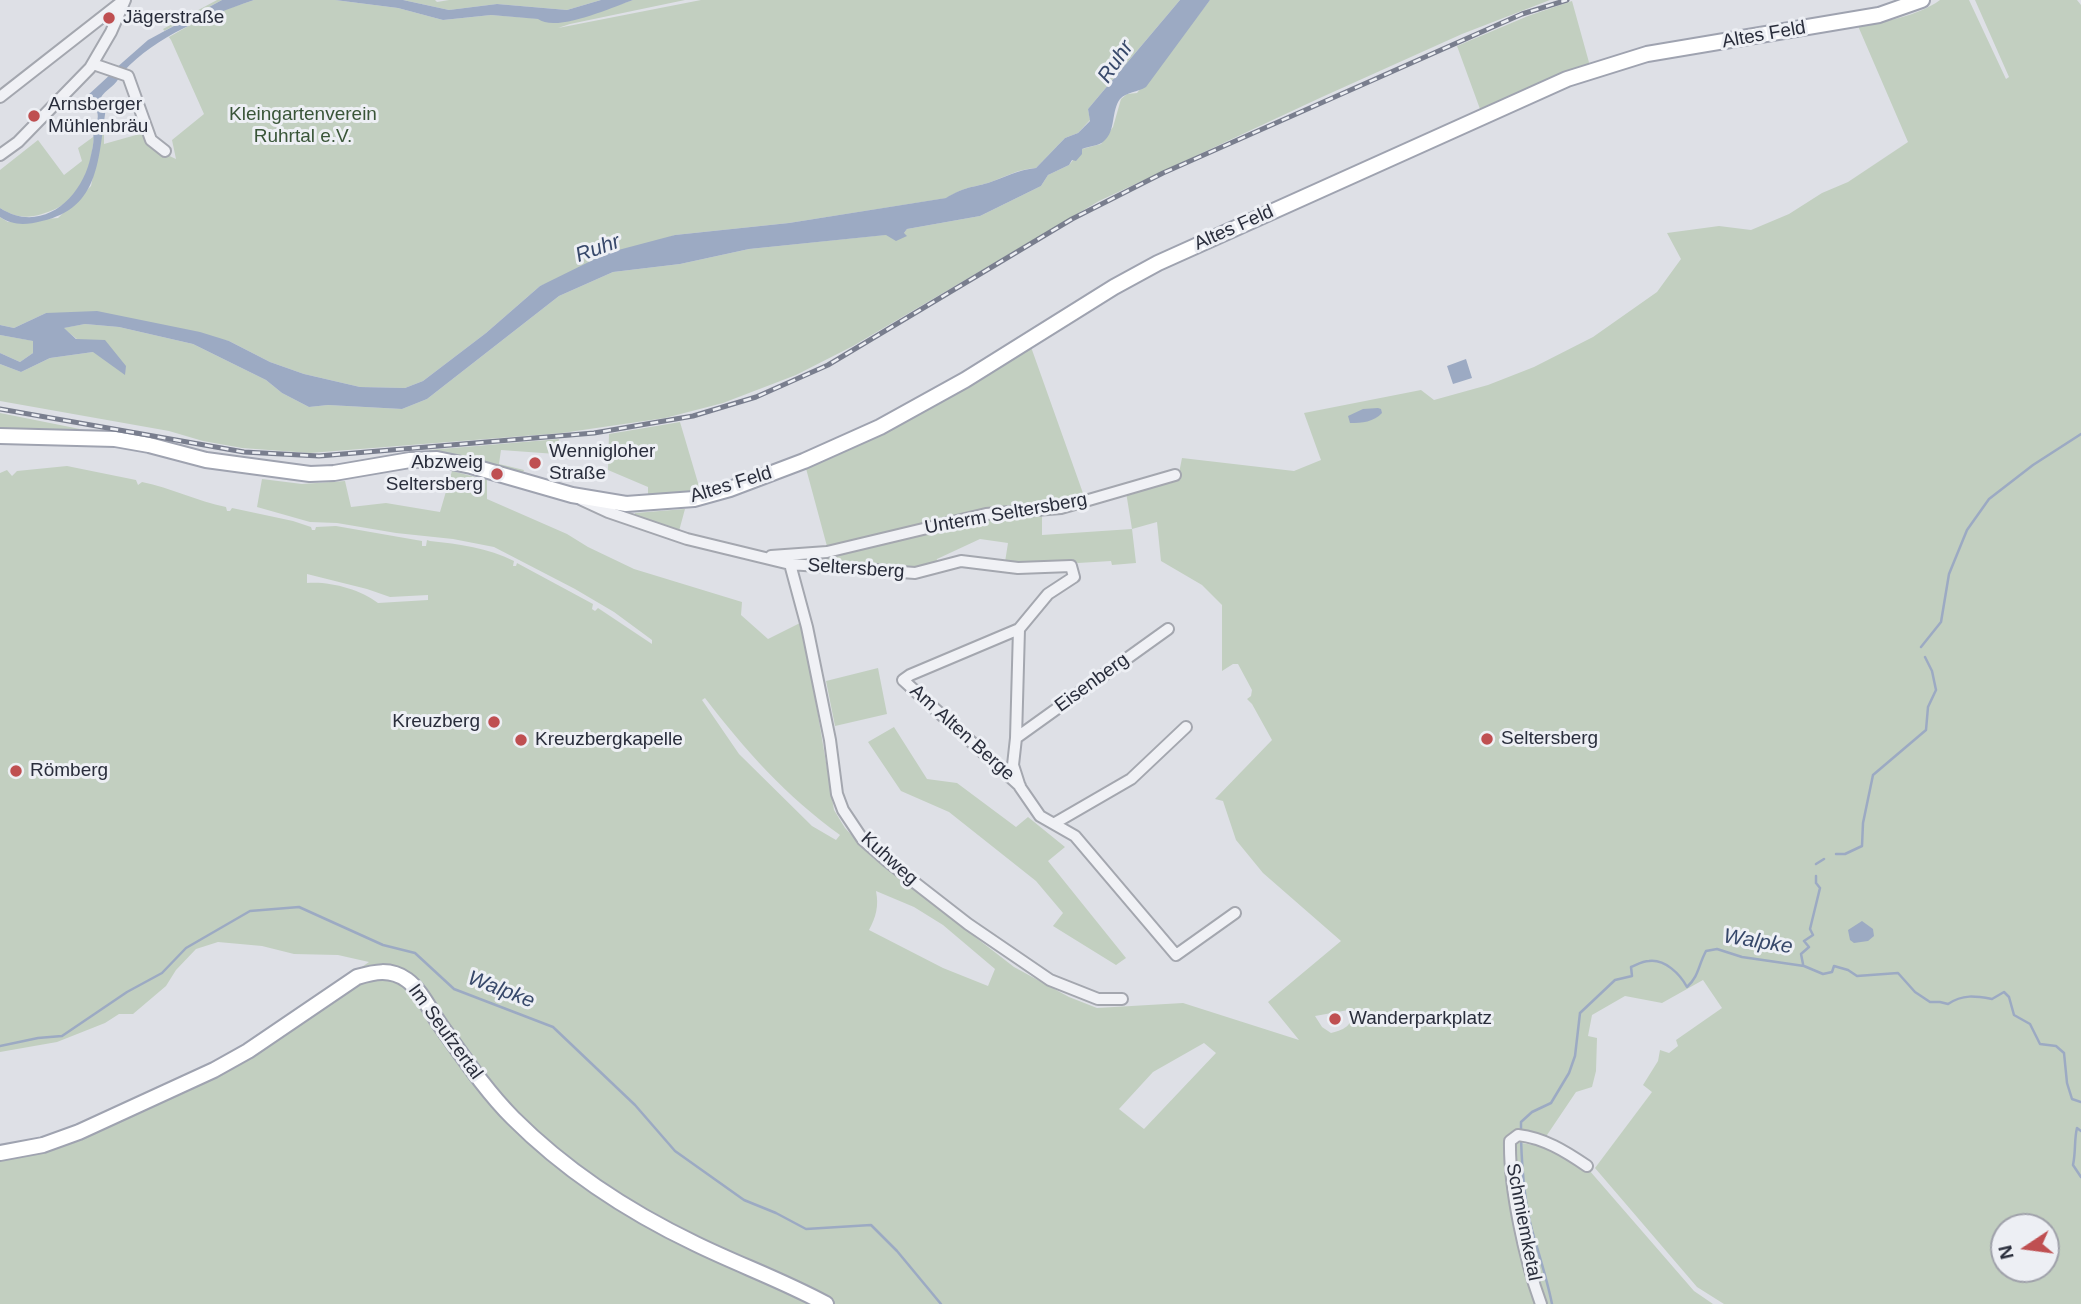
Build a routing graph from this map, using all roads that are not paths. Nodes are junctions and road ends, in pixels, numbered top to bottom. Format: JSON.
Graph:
{"nodes":[{"id":1,"x":124,"y":0,"type":"edge"},
{"id":2,"x":1922,"y":0,"type":"edge"},
{"id":3,"x":93,"y":64,"type":"junction"},
{"id":4,"x":0,"y":97,"type":"edge"},
{"id":5,"x":165,"y":151,"type":"dead end"},
{"id":6,"x":0,"y":155,"type":"edge"},
{"id":7,"x":0,"y":436,"type":"edge"},
{"id":8,"x":1175,"y":475,"type":"dead end"},
{"id":9,"x":625,"y":511,"type":"junction"},
{"id":10,"x":753,"y":557,"type":"junction"},
{"id":11,"x":790,"y":564,"type":"junction"},
{"id":12,"x":1019,"y":629,"type":"junction"},
{"id":13,"x":1168,"y":629,"type":"dead end"},
{"id":14,"x":1186,"y":727,"type":"dead end"},
{"id":15,"x":1016,"y":738,"type":"junction"},
{"id":16,"x":1020,"y":787,"type":"junction"},
{"id":17,"x":1055,"y":823,"type":"junction"},
{"id":18,"x":1235,"y":913,"type":"dead end"},
{"id":19,"x":1122,"y":999,"type":"dead end"},
{"id":20,"x":0,"y":1153,"type":"edge"},
{"id":21,"x":1587,"y":1166,"type":"dead end"},
{"id":22,"x":826,"y":1304,"type":"edge"},
{"id":23,"x":1541,"y":1304,"type":"edge"}],
"edges":[{"from":1,"to":3,"type":"street"},
{"from":1,"to":4,"type":"street"},
{"from":2,"to":9,"type":"main road","name":"Altes Feld"},
{"from":3,"to":5,"type":"street"},
{"from":3,"to":6,"type":"street"},
{"from":7,"to":9,"type":"main road","name":"Altes Feld"},
{"from":8,"to":10,"type":"street","name":"Unterm Seltersberg"},
{"from":9,"to":10,"type":"street"},
{"from":10,"to":11,"type":"street"},
{"from":11,"to":12,"type":"street","name":"Seltersberg"},
{"from":11,"to":19,"type":"street","name":"Kuhweg"},
{"from":12,"to":15,"type":"street"},
{"from":12,"to":16,"type":"street","name":"Am Alten Berge"},
{"from":13,"to":15,"type":"street","name":"Eisenberg"},
{"from":14,"to":17,"type":"street"},
{"from":15,"to":16,"type":"street"},
{"from":16,"to":17,"type":"street"},
{"from":17,"to":18,"type":"street"},
{"from":20,"to":22,"type":"main road","name":"Im Seufzertal"},
{"from":21,"to":23,"type":"street","name":"Schmiemketal"}]}
